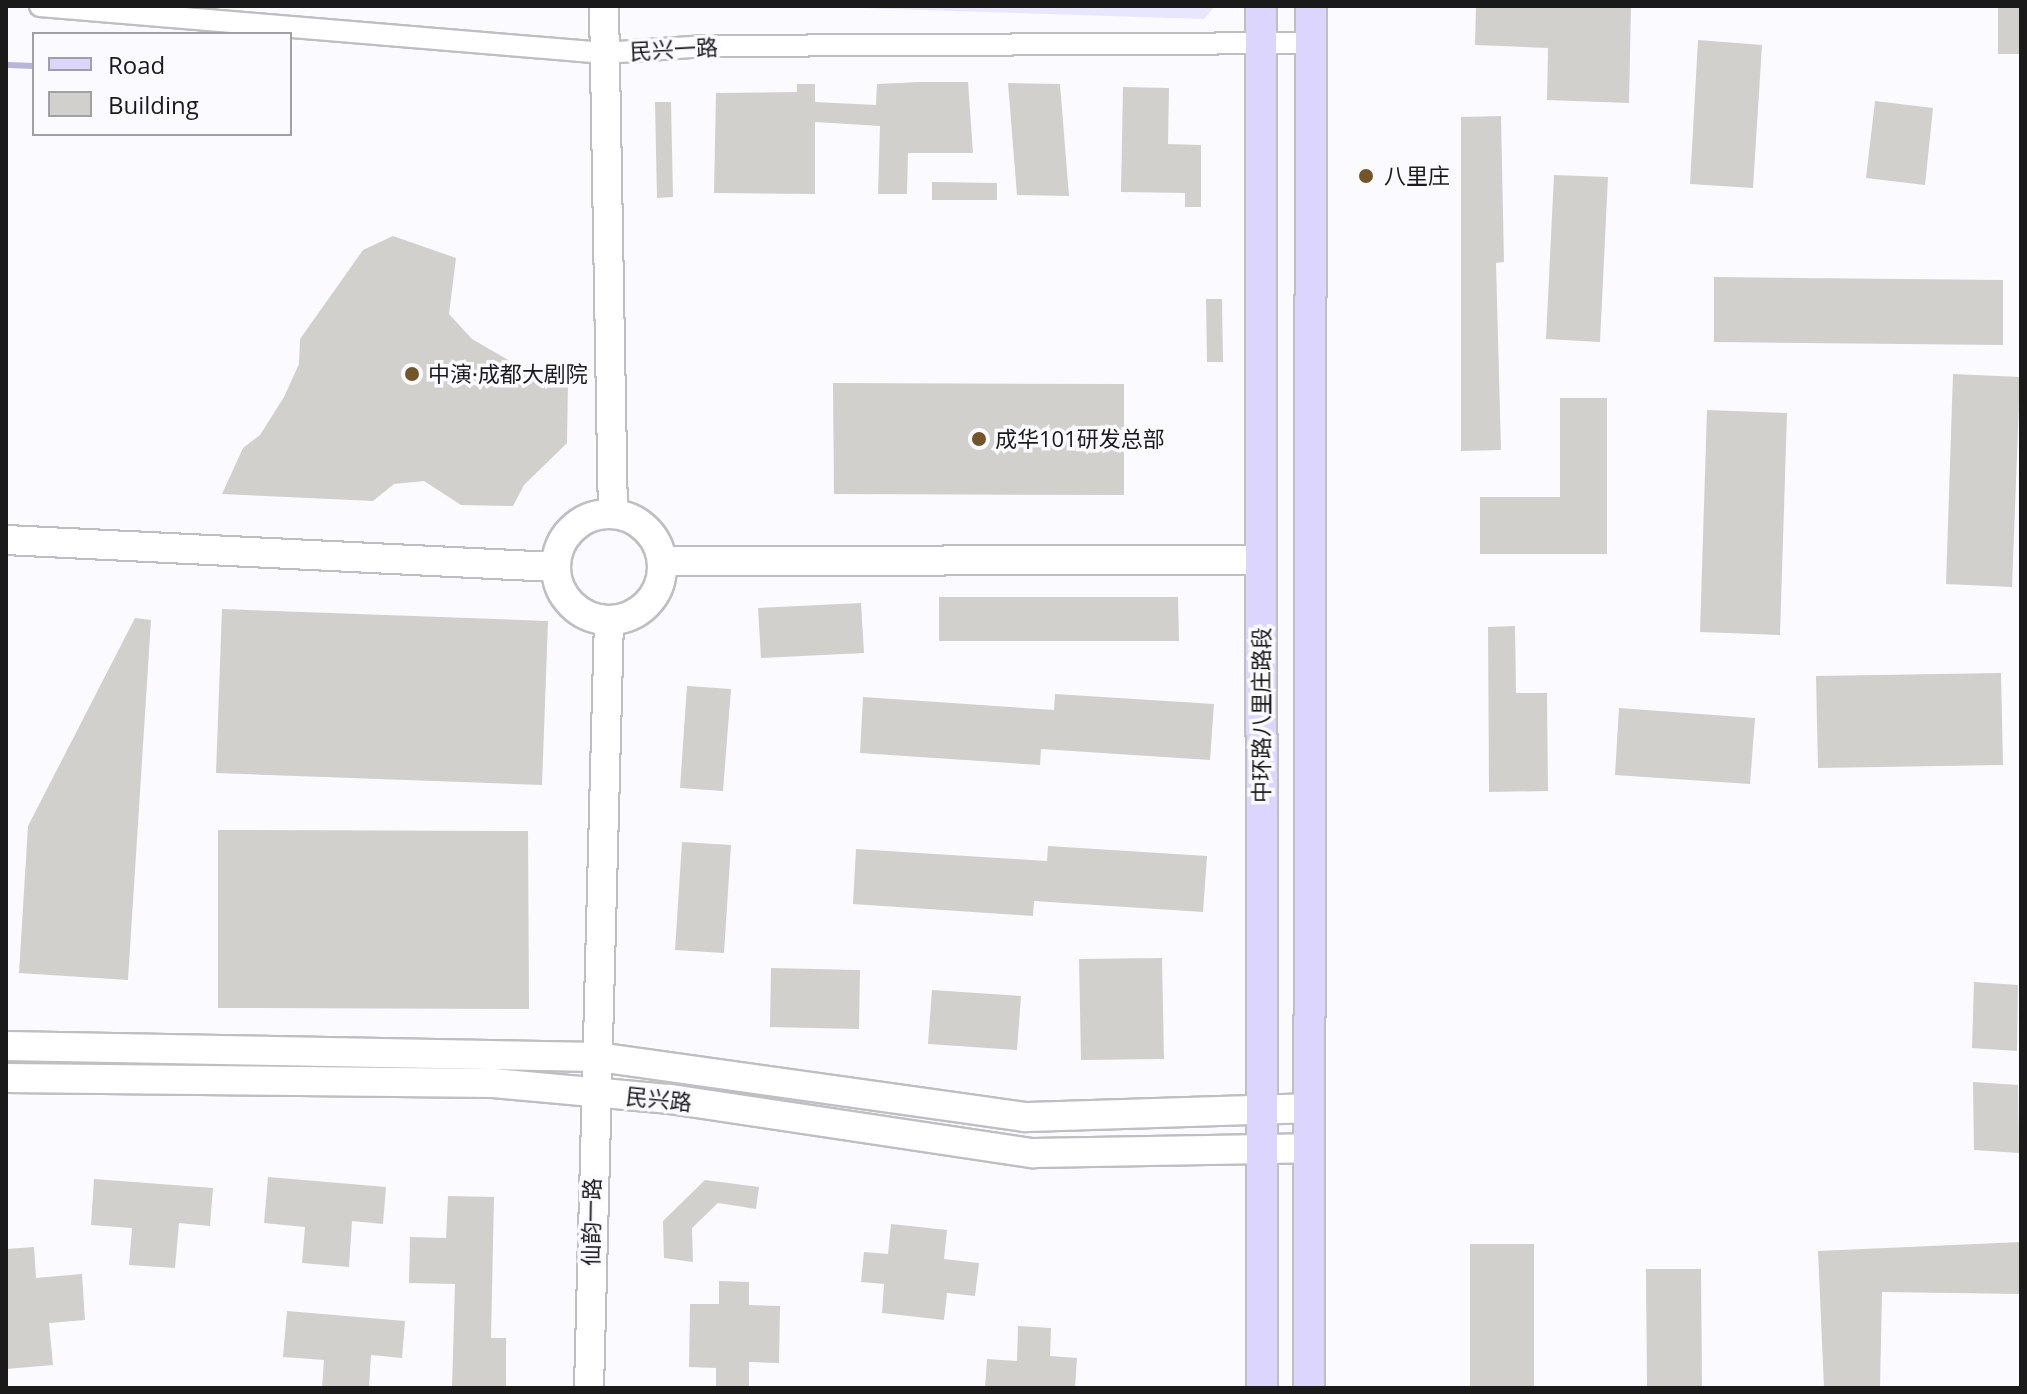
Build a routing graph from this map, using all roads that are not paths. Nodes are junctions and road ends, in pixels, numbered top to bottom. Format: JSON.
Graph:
{"nodes":[{"id":1,"x":40,"y":6,"type":"edge"},
{"id":2,"x":604,"y":6,"type":"edge"},
{"id":3,"x":1261,"y":6,"type":"edge"},
{"id":4,"x":1311,"y":6,"type":"edge"},
{"id":5,"x":1260,"y":42,"type":"junction"},
{"id":6,"x":1311,"y":43,"type":"junction"},
{"id":7,"x":604,"y":53,"type":"junction"},
{"id":8,"x":613,"y":514,"type":"junction"},
{"id":9,"x":6,"y":540,"type":"edge"},
{"id":10,"x":1261,"y":560,"type":"junction"},
{"id":11,"x":662,"y":561,"type":"junction"},
{"id":12,"x":555,"y":567,"type":"junction"},
{"id":13,"x":609,"y":621,"type":"junction"},
{"id":14,"x":6,"y":1046,"type":"edge"},
{"id":15,"x":598,"y":1057,"type":"junction"},
{"id":16,"x":6,"y":1078,"type":"edge"},
{"id":17,"x":596,"y":1092,"type":"junction"},
{"id":18,"x":1309,"y":1108,"type":"junction"},
{"id":19,"x":1262,"y":1109,"type":"junction"},
{"id":20,"x":1309,"y":1148,"type":"junction"},
{"id":21,"x":1262,"y":1149,"type":"junction"},
{"id":22,"x":589,"y":1388,"type":"edge"},
{"id":23,"x":1262,"y":1388,"type":"edge"},
{"id":24,"x":1309,"y":1388,"type":"edge"}],
"edges":[{"from":1,"to":7,"type":"street","name":"民兴一路"},
{"from":2,"to":7,"type":"street"},
{"from":3,"to":5,"type":"main road","name":"中环路八里庄路段"},
{"from":4,"to":6,"type":"main road"},
{"from":5,"to":6,"type":"street","name":"民兴一路"},
{"from":5,"to":7,"type":"street","name":"民兴一路"},
{"from":5,"to":10,"type":"main road","name":"中环路八里庄路段"},
{"from":6,"to":18,"type":"main road"},
{"from":7,"to":8,"type":"street"},
{"from":8,"to":11,"type":"street"},
{"from":8,"to":12,"type":"street"},
{"from":9,"to":12,"type":"street"},
{"from":10,"to":11,"type":"street"},
{"from":10,"to":19,"type":"main road","name":"中环路八里庄路段"},
{"from":11,"to":13,"type":"street"},
{"from":12,"to":13,"type":"street"},
{"from":13,"to":15,"type":"street","name":"仙韵一路"},
{"from":14,"to":15,"type":"street","name":"民兴路"},
{"from":15,"to":17,"type":"street","name":"仙韵一路"},
{"from":15,"to":19,"type":"street","name":"民兴路"},
{"from":16,"to":17,"type":"street","name":"民兴路"},
{"from":17,"to":21,"type":"street","name":"民兴路"},
{"from":17,"to":22,"type":"street","name":"仙韵一路"},
{"from":18,"to":19,"type":"street","name":"民兴路"},
{"from":18,"to":20,"type":"main road"},
{"from":19,"to":21,"type":"main road","name":"中环路八里庄路段"},
{"from":20,"to":21,"type":"street","name":"民兴路"},
{"from":20,"to":24,"type":"main road"},
{"from":21,"to":23,"type":"main road","name":"中环路八里庄路段"}]}
